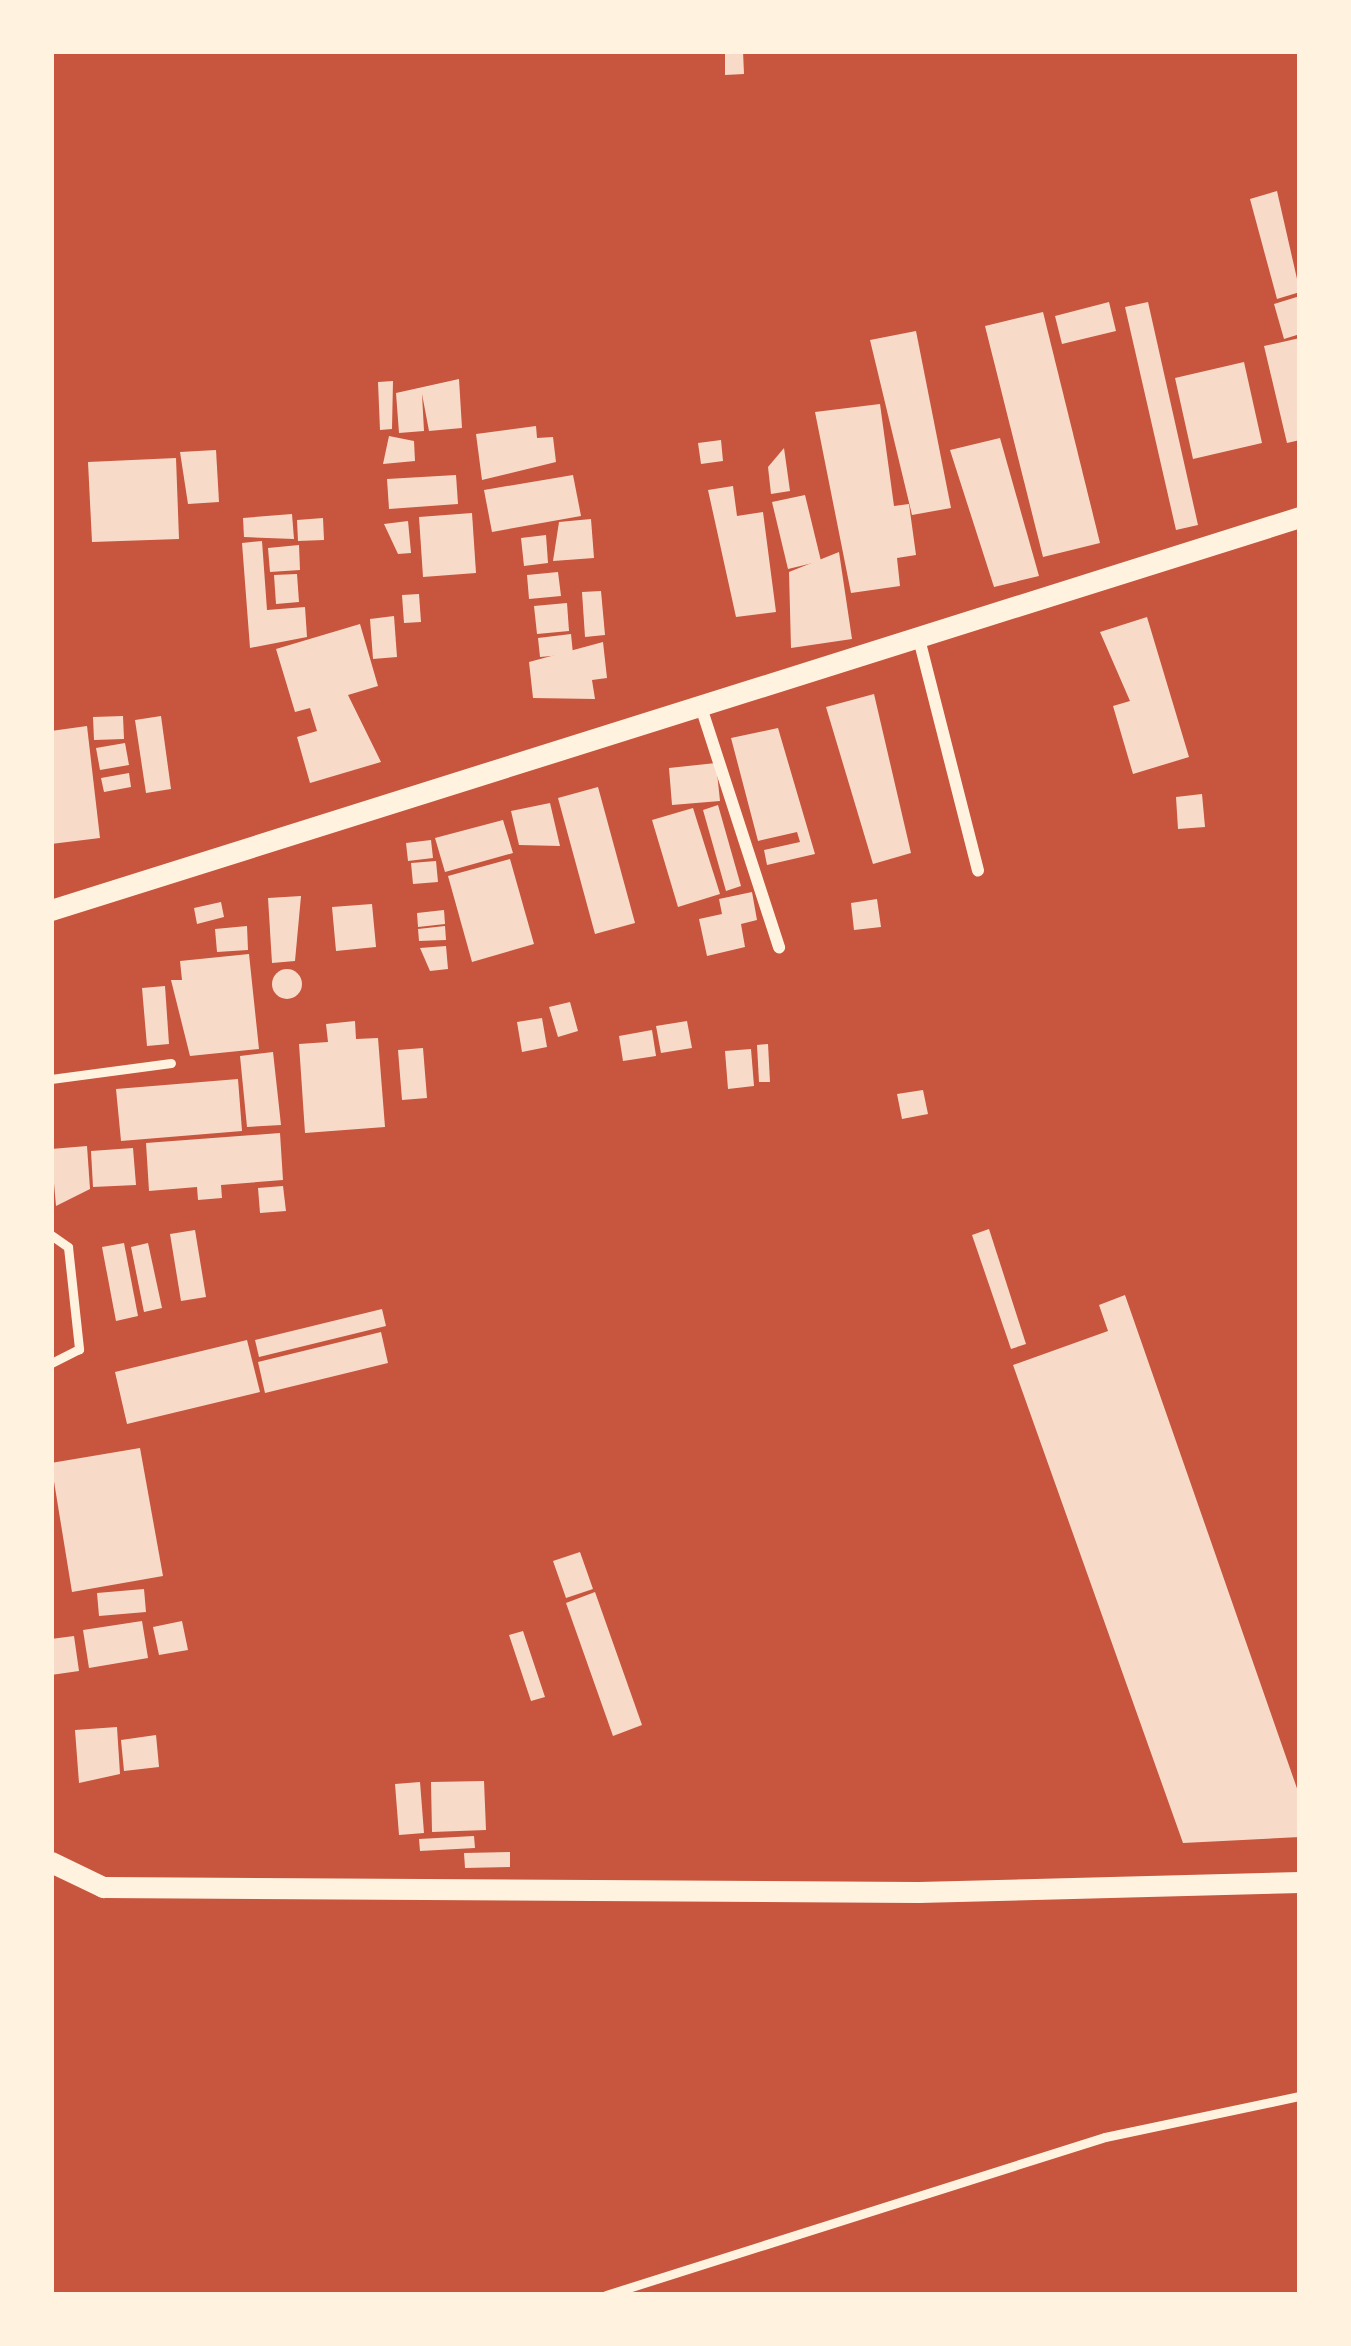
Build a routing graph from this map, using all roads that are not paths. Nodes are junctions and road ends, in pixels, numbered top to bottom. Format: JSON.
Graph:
{"nodes":[{"id":1,"x":1300,"y":517,"type":"edge"},
{"id":2,"x":917,"y":634,"type":"junction"},
{"id":3,"x":700,"y":703,"type":"junction"},
{"id":4,"x":978,"y":870,"type":"dead end"},
{"id":5,"x":51,"y":910,"type":"edge"},
{"id":6,"x":779,"y":947,"type":"dead end"},
{"id":7,"x":171,"y":1063,"type":"dead end"},
{"id":8,"x":51,"y":1079,"type":"edge"},
{"id":9,"x":51,"y":1235,"type":"edge"},
{"id":10,"x":51,"y":1363,"type":"edge"},
{"id":11,"x":51,"y":1862,"type":"edge"},
{"id":12,"x":1300,"y":1882,"type":"edge"},
{"id":13,"x":1300,"y":2096,"type":"edge"},
{"id":14,"x":606,"y":2295,"type":"edge"}],
"edges":[{"from":1,"to":2,"type":"street"},
{"from":2,"to":3,"type":"street"},
{"from":2,"to":4,"type":"street"},
{"from":3,"to":5,"type":"street"},
{"from":3,"to":6,"type":"street"},
{"from":7,"to":8,"type":"lane"},
{"from":9,"to":10,"type":"lane"},
{"from":11,"to":12,"type":"street"},
{"from":13,"to":14,"type":"lane"}]}
